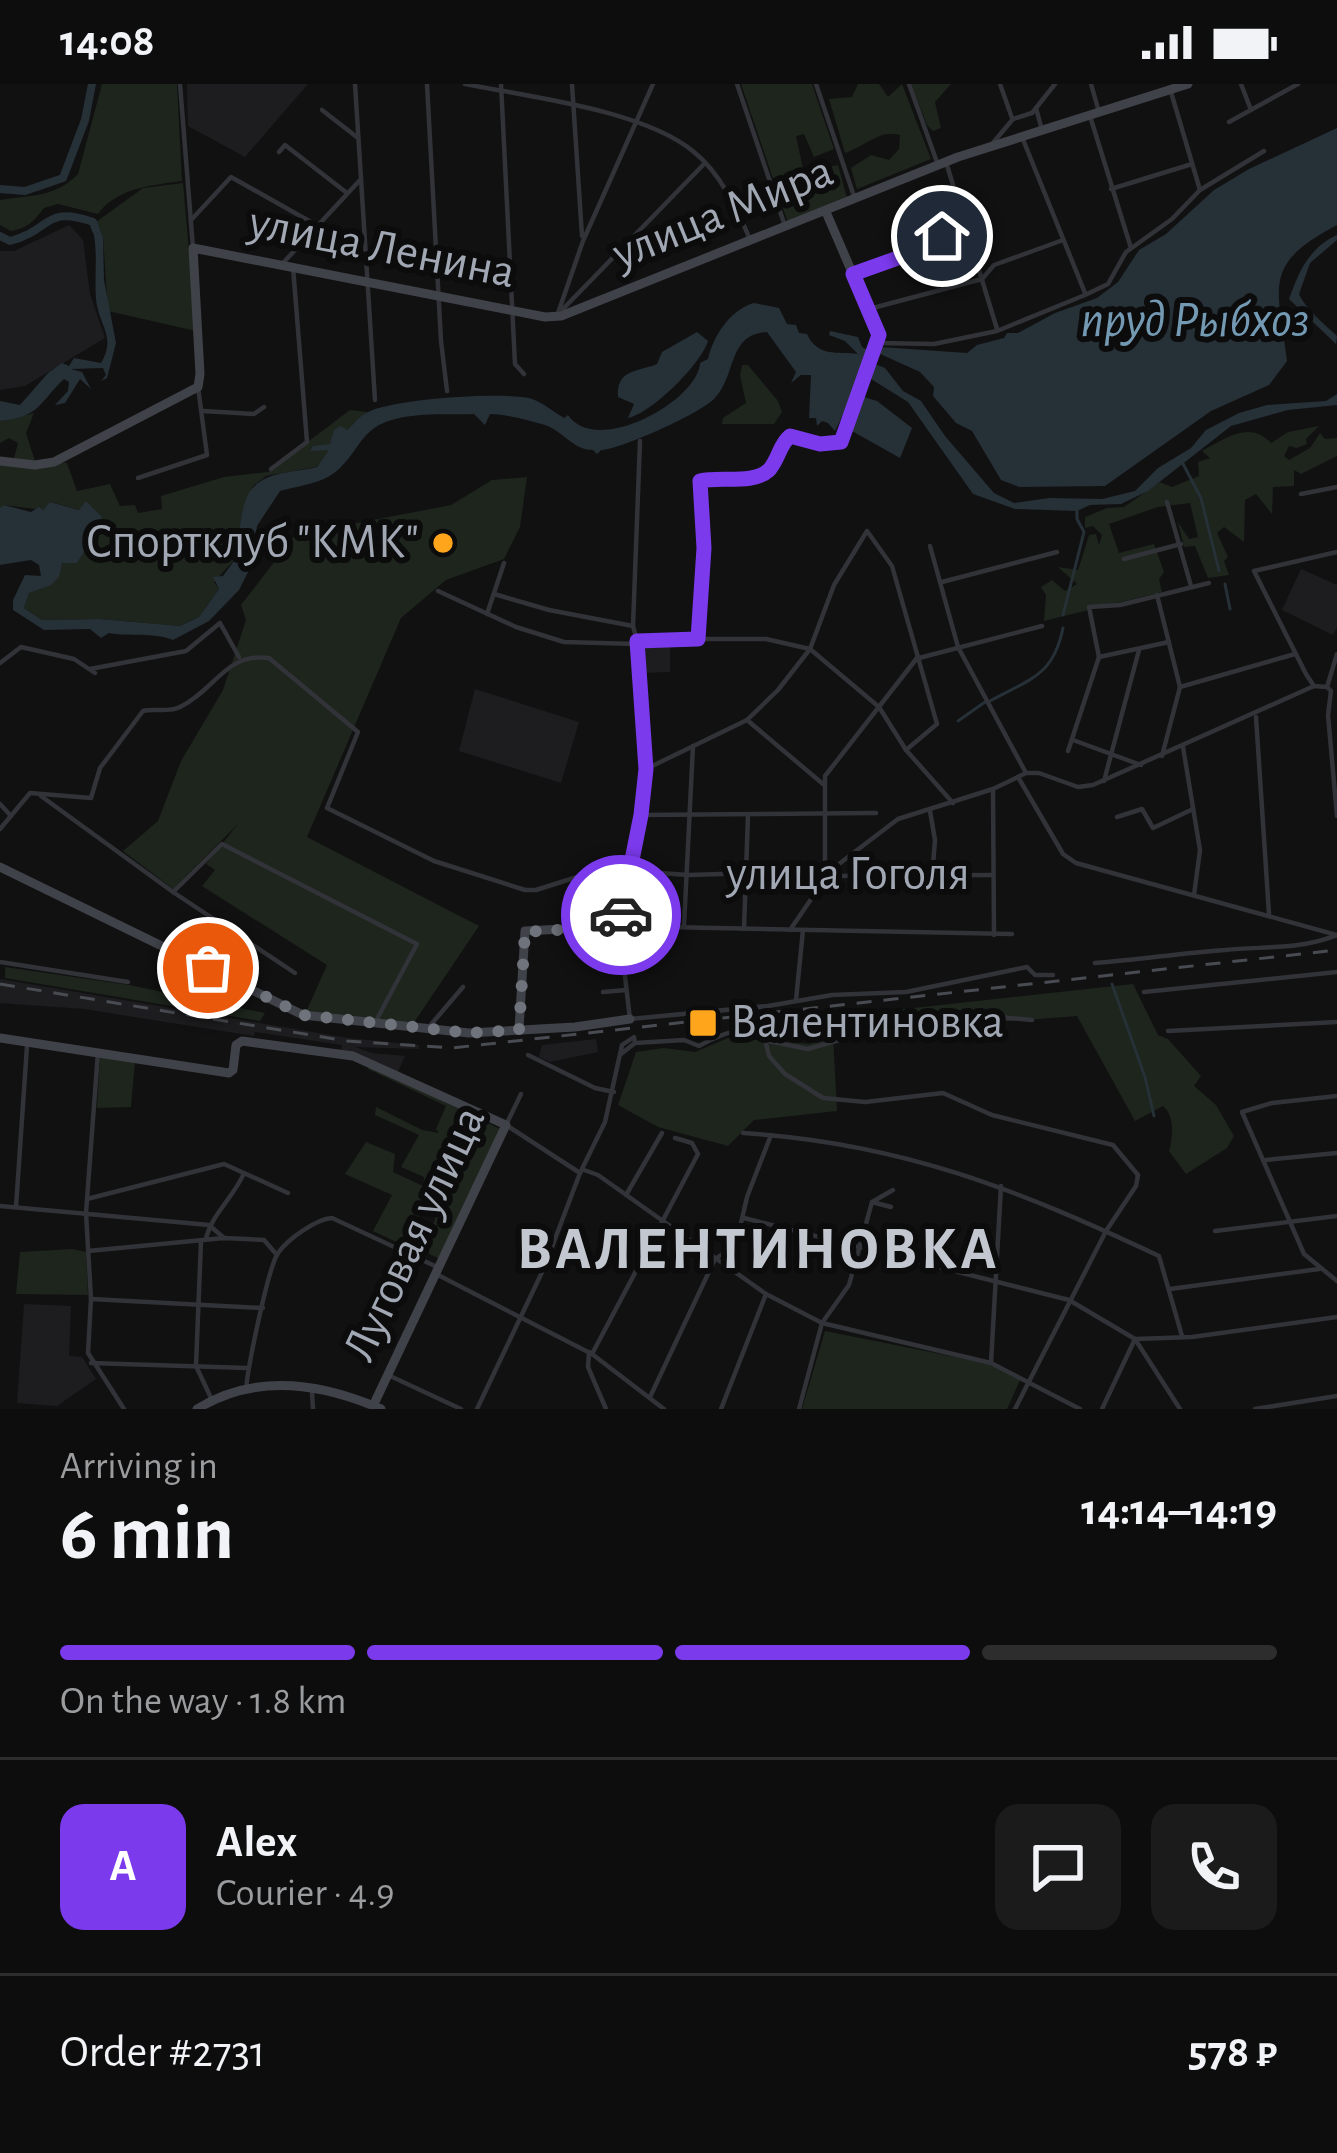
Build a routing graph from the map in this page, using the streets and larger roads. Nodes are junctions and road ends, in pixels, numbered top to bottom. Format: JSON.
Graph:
{"nodes":[{"id":1,"x":180,"y":84,"type":"edge"},
{"id":2,"x":355,"y":84,"type":"edge"},
{"id":3,"x":427,"y":84,"type":"edge"},
{"id":4,"x":465,"y":84,"type":"edge"},
{"id":5,"x":572,"y":84,"type":"edge"},
{"id":6,"x":653,"y":84,"type":"edge"},
{"id":7,"x":737,"y":84,"type":"edge"},
{"id":8,"x":816,"y":84,"type":"edge"},
{"id":9,"x":909,"y":84,"type":"edge"},
{"id":10,"x":1000,"y":84,"type":"edge"},
{"id":11,"x":1055,"y":84,"type":"edge"},
{"id":12,"x":1091,"y":84,"type":"edge"},
{"id":13,"x":1188,"y":84,"type":"edge"},
{"id":14,"x":1241,"y":84,"type":"edge"},
{"id":15,"x":1298,"y":84,"type":"edge"},
{"id":16,"x":501,"y":87,"type":"edge"},
{"id":17,"x":1171,"y":89,"type":"junction"},
{"id":18,"x":574,"y":107,"type":"junction"},
{"id":19,"x":1036,"y":108,"type":"junction"},
{"id":20,"x":322,"y":110,"type":"dead end"},
{"id":21,"x":1251,"y":110,"type":"junction"},
{"id":22,"x":1094,"y":114,"type":"junction"},
{"id":23,"x":1012,"y":118,"type":"junction"},
{"id":24,"x":635,"y":121,"type":"junction"},
{"id":25,"x":1229,"y":122,"type":"dead end"},
{"id":26,"x":1042,"y":130,"type":"junction"},
{"id":27,"x":358,"y":137,"type":"junction"},
{"id":28,"x":1022,"y":137,"type":"junction"},
{"id":29,"x":992,"y":146,"type":"junction"},
{"id":30,"x":1264,"y":151,"type":"dead end"},
{"id":31,"x":279,"y":152,"type":"dead end"},
{"id":32,"x":705,"y":163,"type":"junction"},
{"id":33,"x":942,"y":164,"type":"junction"},
{"id":34,"x":1192,"y":164,"type":"junction"},
{"id":35,"x":361,"y":179,"type":"junction"},
{"id":36,"x":1111,"y":189,"type":"junction"},
{"id":37,"x":1201,"y":190,"type":"junction"},
{"id":38,"x":346,"y":193,"type":"junction"},
{"id":39,"x":855,"y":199,"type":"junction"},
{"id":40,"x":826,"y":212,"type":"junction"},
{"id":41,"x":191,"y":220,"type":"junction"},
{"id":42,"x":318,"y":226,"type":"junction"},
{"id":43,"x":967,"y":226,"type":"junction"},
{"id":44,"x":786,"y":229,"type":"junction"},
{"id":45,"x":1063,"y":239,"type":"junction"},
{"id":46,"x":583,"y":242,"type":"junction"},
{"id":47,"x":752,"y":242,"type":"junction"},
{"id":48,"x":193,"y":248,"type":"junction"},
{"id":49,"x":1131,"y":248,"type":"junction"},
{"id":50,"x":287,"y":266,"type":"junction"},
{"id":51,"x":853,"y":274,"type":"junction"},
{"id":52,"x":982,"y":278,"type":"junction"},
{"id":53,"x":367,"y":282,"type":"junction"},
{"id":54,"x":1085,"y":295,"type":"junction"},
{"id":55,"x":441,"y":296,"type":"junction"},
{"id":56,"x":869,"y":309,"type":"junction"},
{"id":57,"x":513,"y":311,"type":"junction"},
{"id":58,"x":558,"y":315,"type":"junction"},
{"id":59,"x":997,"y":331,"type":"junction"},
{"id":60,"x":878,"y":339,"type":"junction"},
{"id":61,"x":524,"y":374,"type":"dead end"},
{"id":62,"x":198,"y":387,"type":"junction"},
{"id":63,"x":447,"y":391,"type":"dead end"},
{"id":64,"x":375,"y":400,"type":"dead end"},
{"id":65,"x":264,"y":407,"type":"dead end"},
{"id":66,"x":203,"y":411,"type":"junction"},
{"id":67,"x":640,"y":441,"type":"dead end"},
{"id":68,"x":0,"y":461,"type":"edge"},
{"id":69,"x":272,"y":469,"type":"dead end"},
{"id":70,"x":138,"y":478,"type":"dead end"},
{"id":71,"x":1337,"y":487,"type":"edge"},
{"id":72,"x":1300,"y":494,"type":"dead end"},
{"id":73,"x":1167,"y":502,"type":"dead end"},
{"id":74,"x":1181,"y":544,"type":"junction"},
{"id":75,"x":930,"y":546,"type":"dead end"},
{"id":76,"x":1057,"y":552,"type":"dead end"},
{"id":77,"x":1337,"y":552,"type":"edge"},
{"id":78,"x":1124,"y":559,"type":"dead end"},
{"id":79,"x":504,"y":563,"type":"dead end"},
{"id":80,"x":943,"y":582,"type":"junction"},
{"id":81,"x":1210,"y":583,"type":"dead end"},
{"id":82,"x":1191,"y":586,"type":"junction"},
{"id":83,"x":439,"y":591,"type":"dead end"},
{"id":84,"x":494,"y":593,"type":"junction"},
{"id":85,"x":1157,"y":595,"type":"junction"},
{"id":86,"x":488,"y":614,"type":"junction"},
{"id":87,"x":633,"y":626,"type":"junction"},
{"id":88,"x":1042,"y":626,"type":"dead end"},
{"id":89,"x":698,"y":639,"type":"junction"},
{"id":90,"x":1170,"y":642,"type":"junction"},
{"id":91,"x":637,"y":643,"type":"junction"},
{"id":92,"x":958,"y":647,"type":"junction"},
{"id":93,"x":810,"y":649,"type":"junction"},
{"id":94,"x":1139,"y":650,"type":"junction"},
{"id":95,"x":1296,"y":653,"type":"junction"},
{"id":96,"x":1337,"y":654,"type":"edge"},
{"id":97,"x":1099,"y":657,"type":"junction"},
{"id":98,"x":917,"y":658,"type":"junction"},
{"id":99,"x":241,"y":659,"type":"junction"},
{"id":100,"x":0,"y":663,"type":"edge"},
{"id":101,"x":1314,"y":686,"type":"junction"},
{"id":102,"x":1180,"y":687,"type":"junction"},
{"id":103,"x":1332,"y":692,"type":"edge"},
{"id":104,"x":879,"y":707,"type":"junction"},
{"id":105,"x":1256,"y":714,"type":"junction"},
{"id":106,"x":747,"y":720,"type":"junction"},
{"id":107,"x":1073,"y":740,"type":"junction"},
{"id":108,"x":693,"y":746,"type":"junction"},
{"id":109,"x":1183,"y":747,"type":"junction"},
{"id":110,"x":906,"y":751,"type":"junction"},
{"id":111,"x":1068,"y":751,"type":"dead end"},
{"id":112,"x":1110,"y":752,"type":"junction"},
{"id":113,"x":1162,"y":756,"type":"junction"},
{"id":114,"x":1141,"y":765,"type":"junction"},
{"id":115,"x":646,"y":769,"type":"junction"},
{"id":116,"x":1026,"y":772,"type":"junction"},
{"id":117,"x":1018,"y":777,"type":"junction"},
{"id":118,"x":1104,"y":781,"type":"junction"},
{"id":119,"x":823,"y":784,"type":"junction"},
{"id":120,"x":993,"y":789,"type":"junction"},
{"id":121,"x":36,"y":793,"type":"junction"},
{"id":122,"x":953,"y":803,"type":"junction"},
{"id":123,"x":0,"y":804,"type":"edge"},
{"id":124,"x":1193,"y":809,"type":"junction"},
{"id":125,"x":930,"y":811,"type":"junction"},
{"id":126,"x":876,"y":813,"type":"dead end"},
{"id":127,"x":824,"y":814,"type":"junction"},
{"id":128,"x":641,"y":815,"type":"junction"},
{"id":129,"x":748,"y":815,"type":"junction"},
{"id":130,"x":11,"y":816,"type":"junction"},
{"id":131,"x":689,"y":816,"type":"junction"},
{"id":132,"x":1337,"y":816,"type":"edge"},
{"id":133,"x":1117,"y":817,"type":"dead end"},
{"id":134,"x":0,"y":829,"type":"edge"},
{"id":135,"x":0,"y":867,"type":"edge"},
{"id":136,"x":745,"y":873,"type":"junction"},
{"id":137,"x":688,"y":874,"type":"junction"},
{"id":138,"x":825,"y":874,"type":"junction"},
{"id":139,"x":630,"y":875,"type":"junction"},
{"id":140,"x":993,"y":875,"type":"junction"},
{"id":141,"x":932,"y":877,"type":"junction"},
{"id":142,"x":173,"y":892,"type":"junction"},
{"id":143,"x":1194,"y":895,"type":"junction"},
{"id":144,"x":1269,"y":914,"type":"junction"},
{"id":145,"x":619,"y":926,"type":"junction"},
{"id":146,"x":684,"y":929,"type":"junction"},
{"id":147,"x":743,"y":930,"type":"junction"},
{"id":148,"x":790,"y":930,"type":"junction"},
{"id":149,"x":803,"y":930,"type":"junction"},
{"id":150,"x":1012,"y":934,"type":"dead end"},
{"id":151,"x":994,"y":935,"type":"junction"},
{"id":152,"x":1337,"y":935,"type":"edge"},
{"id":153,"x":0,"y":962,"type":"edge"},
{"id":154,"x":1095,"y":963,"type":"dead end"},
{"id":155,"x":1337,"y":972,"type":"edge"},
{"id":156,"x":296,"y":973,"type":"dead end"},
{"id":157,"x":1053,"y":975,"type":"dead end"},
{"id":158,"x":128,"y":982,"type":"dead end"},
{"id":159,"x":463,"y":987,"type":"dead end"},
{"id":160,"x":626,"y":990,"type":"junction"},
{"id":161,"x":603,"y":992,"type":"dead end"},
{"id":162,"x":1144,"y":992,"type":"dead end"},
{"id":163,"x":796,"y":1000,"type":"junction"},
{"id":164,"x":630,"y":1019,"type":"junction"},
{"id":165,"x":1032,"y":1020,"type":"dead end"},
{"id":166,"x":1337,"y":1022,"type":"edge"},
{"id":167,"x":374,"y":1024,"type":"junction"},
{"id":168,"x":427,"y":1029,"type":"junction"},
{"id":169,"x":519,"y":1030,"type":"junction"},
{"id":170,"x":1168,"y":1031,"type":"dead end"},
{"id":171,"x":0,"y":1038,"type":"edge"},
{"id":172,"x":767,"y":1041,"type":"junction"},
{"id":173,"x":27,"y":1042,"type":"junction"},
{"id":174,"x":98,"y":1052,"type":"junction"},
{"id":175,"x":528,"y":1055,"type":"dead end"},
{"id":176,"x":614,"y":1092,"type":"junction"},
{"id":177,"x":521,"y":1094,"type":"dead end"},
{"id":178,"x":1337,"y":1096,"type":"edge"},
{"id":179,"x":506,"y":1126,"type":"junction"},
{"id":180,"x":662,"y":1133,"type":"dead end"},
{"id":181,"x":743,"y":1133,"type":"dead end"},
{"id":182,"x":771,"y":1135,"type":"junction"},
{"id":183,"x":675,"y":1138,"type":"dead end"},
{"id":184,"x":1337,"y":1153,"type":"edge"},
{"id":185,"x":1266,"y":1160,"type":"junction"},
{"id":186,"x":582,"y":1171,"type":"junction"},
{"id":187,"x":244,"y":1173,"type":"junction"},
{"id":188,"x":1001,"y":1186,"type":"junction"},
{"id":189,"x":892,"y":1190,"type":"dead end"},
{"id":190,"x":288,"y":1193,"type":"dead end"},
{"id":191,"x":626,"y":1195,"type":"junction"},
{"id":192,"x":87,"y":1198,"type":"junction"},
{"id":193,"x":872,"y":1202,"type":"junction"},
{"id":194,"x":0,"y":1206,"type":"edge"},
{"id":195,"x":891,"y":1207,"type":"dead end"},
{"id":196,"x":16,"y":1208,"type":"junction"},
{"id":197,"x":86,"y":1214,"type":"junction"},
{"id":198,"x":1337,"y":1216,"type":"edge"},
{"id":199,"x":744,"y":1218,"type":"junction"},
{"id":200,"x":662,"y":1220,"type":"junction"},
{"id":201,"x":1289,"y":1222,"type":"junction"},
{"id":202,"x":209,"y":1225,"type":"junction"},
{"id":203,"x":1106,"y":1231,"type":"junction"},
{"id":204,"x":1215,"y":1231,"type":"dead end"},
{"id":205,"x":224,"y":1238,"type":"junction"},
{"id":206,"x":204,"y":1240,"type":"junction"},
{"id":207,"x":859,"y":1247,"type":"junction"},
{"id":208,"x":88,"y":1251,"type":"junction"},
{"id":209,"x":277,"y":1255,"type":"junction"},
{"id":210,"x":715,"y":1259,"type":"junction"},
{"id":211,"x":1319,"y":1269,"type":"junction"},
{"id":212,"x":438,"y":1271,"type":"junction"},
{"id":213,"x":1336,"y":1279,"type":"edge"},
{"id":214,"x":995,"y":1282,"type":"junction"},
{"id":215,"x":1170,"y":1289,"type":"junction"},
{"id":216,"x":766,"y":1294,"type":"junction"},
{"id":217,"x":91,"y":1299,"type":"junction"},
{"id":218,"x":1070,"y":1300,"type":"junction"},
{"id":219,"x":199,"y":1304,"type":"junction"},
{"id":220,"x":263,"y":1308,"type":"junction"},
{"id":221,"x":522,"y":1316,"type":"junction"},
{"id":222,"x":1337,"y":1317,"type":"edge"},
{"id":223,"x":822,"y":1323,"type":"junction"},
{"id":224,"x":1182,"y":1336,"type":"junction"},
{"id":225,"x":1135,"y":1339,"type":"junction"},
{"id":226,"x":590,"y":1353,"type":"junction"},
{"id":227,"x":91,"y":1363,"type":"junction"},
{"id":228,"x":991,"y":1363,"type":"junction"},
{"id":229,"x":196,"y":1366,"type":"junction"},
{"id":230,"x":248,"y":1368,"type":"junction"},
{"id":231,"x":388,"y":1375,"type":"junction"},
{"id":232,"x":1030,"y":1381,"type":"junction"},
{"id":233,"x":312,"y":1387,"type":"junction"},
{"id":234,"x":246,"y":1391,"type":"junction"},
{"id":235,"x":1337,"y":1396,"type":"edge"},
{"id":236,"x":650,"y":1397,"type":"junction"},
{"id":237,"x":216,"y":1402,"type":"edge"},
{"id":238,"x":371,"y":1406,"type":"edge"},
{"id":239,"x":124,"y":1409,"type":"edge"},
{"id":240,"x":197,"y":1409,"type":"edge"},
{"id":241,"x":313,"y":1409,"type":"edge"},
{"id":242,"x":461,"y":1409,"type":"edge"},
{"id":243,"x":477,"y":1409,"type":"edge"},
{"id":244,"x":606,"y":1409,"type":"edge"},
{"id":245,"x":664,"y":1409,"type":"edge"},
{"id":246,"x":721,"y":1409,"type":"edge"},
{"id":247,"x":799,"y":1409,"type":"edge"},
{"id":248,"x":1016,"y":1409,"type":"edge"},
{"id":249,"x":1080,"y":1409,"type":"edge"},
{"id":250,"x":1102,"y":1409,"type":"edge"},
{"id":251,"x":1180,"y":1409,"type":"edge"},
{"id":252,"x":1255,"y":1409,"type":"edge"}],
"edges":[{"from":1,"to":41,"type":"street"},
{"from":2,"to":27,"type":"street"},
{"from":3,"to":55,"type":"street"},
{"from":4,"to":16,"type":"street"},
{"from":5,"to":18,"type":"street"},
{"from":6,"to":24,"type":"street"},
{"from":7,"to":44,"type":"street"},
{"from":8,"to":39,"type":"street"},
{"from":9,"to":33,"type":"street"},
{"from":10,"to":23,"type":"street"},
{"from":11,"to":19,"type":"street"},
{"from":12,"to":22,"type":"street"},
{"from":13,"to":17,"type":"street","name":"улица Мира"},
{"from":14,"to":21,"type":"street"},
{"from":15,"to":21,"type":"street"},
{"from":16,"to":18,"type":"street"},
{"from":16,"to":57,"type":"street"},
{"from":17,"to":22,"type":"street","name":"улица Мира"},
{"from":17,"to":34,"type":"street"},
{"from":18,"to":24,"type":"street"},
{"from":18,"to":46,"type":"street"},
{"from":19,"to":23,"type":"street"},
{"from":19,"to":26,"type":"street"},
{"from":20,"to":27,"type":"street"},
{"from":21,"to":25,"type":"street"},
{"from":22,"to":26,"type":"street","name":"улица Мира"},
{"from":22,"to":36,"type":"street"},
{"from":23,"to":29,"type":"street"},
{"from":24,"to":32,"type":"street"},
{"from":24,"to":46,"type":"street"},
{"from":26,"to":28,"type":"street","name":"улица Мира"},
{"from":27,"to":35,"type":"street"},
{"from":28,"to":29,"type":"street","name":"улица Мира"},
{"from":28,"to":45,"type":"street"},
{"from":29,"to":33,"type":"street","name":"улица Мира"},
{"from":30,"to":37,"type":"street"},
{"from":31,"to":38,"type":"street"},
{"from":32,"to":47,"type":"street"},
{"from":32,"to":58,"type":"street"},
{"from":33,"to":39,"type":"street","name":"улица Мира"},
{"from":33,"to":43,"type":"street"},
{"from":34,"to":36,"type":"street"},
{"from":34,"to":37,"type":"street"},
{"from":35,"to":38,"type":"street"},
{"from":35,"to":53,"type":"street"},
{"from":36,"to":49,"type":"street"},
{"from":37,"to":49,"type":"street"},
{"from":38,"to":42,"type":"street"},
{"from":39,"to":40,"type":"street","name":"улица Мира"},
{"from":40,"to":44,"type":"street","name":"улица Мира"},
{"from":40,"to":51,"type":"street"},
{"from":41,"to":42,"type":"street"},
{"from":41,"to":48,"type":"street"},
{"from":42,"to":50,"type":"street"},
{"from":43,"to":51,"type":"street"},
{"from":43,"to":52,"type":"street"},
{"from":44,"to":47,"type":"street","name":"улица Мира"},
{"from":45,"to":52,"type":"street"},
{"from":45,"to":54,"type":"street"},
{"from":46,"to":58,"type":"street"},
{"from":47,"to":58,"type":"street","name":"улица Мира"},
{"from":48,"to":50,"type":"street","name":"улица Ленина"},
{"from":48,"to":62,"type":"street"},
{"from":49,"to":54,"type":"street"},
{"from":50,"to":53,"type":"street","name":"улица Ленина"},
{"from":50,"to":69,"type":"street"},
{"from":51,"to":56,"type":"street"},
{"from":52,"to":56,"type":"street"},
{"from":52,"to":59,"type":"street"},
{"from":53,"to":55,"type":"street","name":"улица Ленина"},
{"from":53,"to":64,"type":"street"},
{"from":54,"to":59,"type":"street"},
{"from":55,"to":57,"type":"street","name":"улица Ленина"},
{"from":55,"to":63,"type":"street"},
{"from":56,"to":60,"type":"street"},
{"from":57,"to":58,"type":"street","name":"улица Ленина"},
{"from":57,"to":61,"type":"street"},
{"from":59,"to":60,"type":"street"},
{"from":60,"to":89,"type":"street"},
{"from":62,"to":66,"type":"street"},
{"from":62,"to":68,"type":"street"},
{"from":65,"to":66,"type":"street"},
{"from":66,"to":70,"type":"street"},
{"from":67,"to":87,"type":"street"},
{"from":71,"to":72,"type":"street"},
{"from":73,"to":74,"type":"street"},
{"from":74,"to":78,"type":"street"},
{"from":74,"to":82,"type":"street"},
{"from":75,"to":80,"type":"street"},
{"from":76,"to":80,"type":"street"},
{"from":77,"to":95,"type":"street"},
{"from":79,"to":84,"type":"street"},
{"from":80,"to":92,"type":"street"},
{"from":81,"to":82,"type":"street"},
{"from":82,"to":85,"type":"street"},
{"from":83,"to":86,"type":"street"},
{"from":84,"to":86,"type":"street"},
{"from":84,"to":87,"type":"street"},
{"from":85,"to":90,"type":"street"},
{"from":85,"to":97,"type":"street"},
{"from":86,"to":91,"type":"street"},
{"from":87,"to":91,"type":"street"},
{"from":88,"to":92,"type":"street"},
{"from":89,"to":91,"type":"street"},
{"from":89,"to":93,"type":"street"},
{"from":90,"to":94,"type":"street"},
{"from":90,"to":102,"type":"street"},
{"from":91,"to":115,"type":"street"},
{"from":92,"to":98,"type":"street"},
{"from":92,"to":116,"type":"street"},
{"from":93,"to":98,"type":"street"},
{"from":93,"to":104,"type":"street"},
{"from":93,"to":106,"type":"street"},
{"from":94,"to":97,"type":"street"},
{"from":94,"to":112,"type":"street"},
{"from":95,"to":101,"type":"street"},
{"from":95,"to":102,"type":"street"},
{"from":96,"to":103,"type":"street"},
{"from":97,"to":107,"type":"street"},
{"from":98,"to":104,"type":"street"},
{"from":98,"to":110,"type":"street"},
{"from":99,"to":100,"type":"street"},
{"from":99,"to":121,"type":"street"},
{"from":99,"to":139,"type":"street","name":"улица Гоголя"},
{"from":101,"to":103,"type":"street"},
{"from":101,"to":105,"type":"street"},
{"from":102,"to":113,"type":"street"},
{"from":103,"to":132,"type":"street"},
{"from":104,"to":110,"type":"street"},
{"from":104,"to":119,"type":"street"},
{"from":105,"to":109,"type":"street"},
{"from":105,"to":144,"type":"street"},
{"from":106,"to":108,"type":"street"},
{"from":106,"to":119,"type":"street"},
{"from":107,"to":111,"type":"street"},
{"from":107,"to":112,"type":"street"},
{"from":108,"to":115,"type":"street"},
{"from":108,"to":131,"type":"street"},
{"from":109,"to":113,"type":"street"},
{"from":109,"to":124,"type":"street"},
{"from":110,"to":122,"type":"street"},
{"from":112,"to":114,"type":"street"},
{"from":112,"to":118,"type":"street"},
{"from":113,"to":114,"type":"street"},
{"from":114,"to":118,"type":"street"},
{"from":115,"to":128,"type":"street"},
{"from":116,"to":117,"type":"street"},
{"from":116,"to":118,"type":"street"},
{"from":117,"to":120,"type":"street"},
{"from":117,"to":143,"type":"street"},
{"from":119,"to":127,"type":"street"},
{"from":120,"to":122,"type":"street"},
{"from":120,"to":140,"type":"street"},
{"from":121,"to":130,"type":"street"},
{"from":121,"to":142,"type":"street"},
{"from":122,"to":125,"type":"street"},
{"from":123,"to":130,"type":"street"},
{"from":124,"to":133,"type":"street"},
{"from":124,"to":143,"type":"street"},
{"from":125,"to":138,"type":"street"},
{"from":125,"to":141,"type":"street"},
{"from":126,"to":127,"type":"street"},
{"from":127,"to":129,"type":"street"},
{"from":127,"to":138,"type":"street"},
{"from":128,"to":131,"type":"street"},
{"from":128,"to":139,"type":"street"},
{"from":129,"to":131,"type":"street"},
{"from":129,"to":136,"type":"street"},
{"from":130,"to":134,"type":"street"},
{"from":131,"to":137,"type":"street"},
{"from":135,"to":167,"type":"street"},
{"from":136,"to":137,"type":"street","name":"улица Гоголя"},
{"from":136,"to":138,"type":"street","name":"улица Гоголя"},
{"from":136,"to":147,"type":"street"},
{"from":137,"to":139,"type":"street","name":"улица Гоголя"},
{"from":137,"to":146,"type":"street"},
{"from":138,"to":141,"type":"street","name":"улица Гоголя"},
{"from":138,"to":148,"type":"street"},
{"from":139,"to":145,"type":"street"},
{"from":140,"to":141,"type":"street","name":"улица Гоголя"},
{"from":140,"to":151,"type":"street"},
{"from":142,"to":156,"type":"street"},
{"from":142,"to":167,"type":"street"},
{"from":143,"to":144,"type":"street"},
{"from":144,"to":152,"type":"street"},
{"from":145,"to":146,"type":"street"},
{"from":145,"to":160,"type":"street"},
{"from":145,"to":169,"type":"street"},
{"from":146,"to":147,"type":"street"},
{"from":147,"to":148,"type":"street"},
{"from":148,"to":149,"type":"street"},
{"from":149,"to":151,"type":"street"},
{"from":149,"to":163,"type":"street"},
{"from":150,"to":151,"type":"street"},
{"from":152,"to":154,"type":"street"},
{"from":153,"to":158,"type":"street"},
{"from":155,"to":162,"type":"street"},
{"from":157,"to":163,"type":"street"},
{"from":159,"to":168,"type":"street"},
{"from":160,"to":161,"type":"street"},
{"from":160,"to":164,"type":"street"},
{"from":163,"to":164,"type":"street"},
{"from":164,"to":169,"type":"street"},
{"from":165,"to":172,"type":"street"},
{"from":166,"to":170,"type":"street"},
{"from":167,"to":168,"type":"street"},
{"from":168,"to":169,"type":"street"},
{"from":171,"to":173,"type":"street"},
{"from":172,"to":176,"type":"street"},
{"from":172,"to":203,"type":"street"},
{"from":173,"to":174,"type":"street"},
{"from":173,"to":196,"type":"street"},
{"from":174,"to":179,"type":"street"},
{"from":174,"to":192,"type":"street"},
{"from":175,"to":176,"type":"street"},
{"from":176,"to":186,"type":"street"},
{"from":177,"to":179,"type":"street","name":"Луговая улица"},
{"from":178,"to":185,"type":"street"},
{"from":179,"to":186,"type":"street"},
{"from":179,"to":212,"type":"street","name":"Луговая улица"},
{"from":180,"to":191,"type":"street"},
{"from":181,"to":182,"type":"street"},
{"from":182,"to":188,"type":"street"},
{"from":182,"to":199,"type":"street"},
{"from":183,"to":200,"type":"street"},
{"from":184,"to":185,"type":"street"},
{"from":185,"to":201,"type":"street"},
{"from":186,"to":191,"type":"street"},
{"from":186,"to":221,"type":"street"},
{"from":187,"to":190,"type":"street"},
{"from":187,"to":192,"type":"street"},
{"from":187,"to":202,"type":"street"},
{"from":188,"to":203,"type":"street"},
{"from":188,"to":214,"type":"street"},
{"from":189,"to":193,"type":"street"},
{"from":191,"to":200,"type":"street"},
{"from":192,"to":197,"type":"street"},
{"from":193,"to":195,"type":"street"},
{"from":193,"to":207,"type":"street"},
{"from":194,"to":196,"type":"street"},
{"from":196,"to":197,"type":"street"},
{"from":197,"to":202,"type":"street"},
{"from":197,"to":208,"type":"street"},
{"from":198,"to":201,"type":"street"},
{"from":199,"to":207,"type":"street"},
{"from":199,"to":210,"type":"street"},
{"from":200,"to":210,"type":"street"},
{"from":200,"to":226,"type":"street"},
{"from":201,"to":204,"type":"street"},
{"from":201,"to":211,"type":"street"},
{"from":202,"to":205,"type":"street"},
{"from":202,"to":206,"type":"street"},
{"from":203,"to":215,"type":"street"},
{"from":203,"to":218,"type":"street"},
{"from":205,"to":206,"type":"street"},
{"from":205,"to":209,"type":"street"},
{"from":206,"to":208,"type":"street"},
{"from":206,"to":219,"type":"street"},
{"from":207,"to":214,"type":"street"},
{"from":207,"to":223,"type":"street"},
{"from":208,"to":217,"type":"street"},
{"from":209,"to":212,"type":"street"},
{"from":209,"to":220,"type":"street"},
{"from":210,"to":216,"type":"street"},
{"from":210,"to":236,"type":"street"},
{"from":211,"to":213,"type":"street"},
{"from":211,"to":215,"type":"street"},
{"from":212,"to":221,"type":"street"},
{"from":212,"to":231,"type":"street","name":"Луговая улица"},
{"from":214,"to":218,"type":"street"},
{"from":214,"to":228,"type":"street"},
{"from":215,"to":224,"type":"street"},
{"from":216,"to":223,"type":"street"},
{"from":216,"to":246,"type":"street"},
{"from":217,"to":219,"type":"street"},
{"from":217,"to":227,"type":"street"},
{"from":218,"to":225,"type":"street"},
{"from":218,"to":232,"type":"street"},
{"from":219,"to":220,"type":"street"},
{"from":219,"to":229,"type":"street"},
{"from":220,"to":230,"type":"street"},
{"from":221,"to":226,"type":"street"},
{"from":221,"to":243,"type":"street"},
{"from":222,"to":224,"type":"street"},
{"from":223,"to":228,"type":"street"},
{"from":223,"to":247,"type":"street"},
{"from":224,"to":225,"type":"street"},
{"from":225,"to":250,"type":"street"},
{"from":225,"to":251,"type":"street"},
{"from":226,"to":236,"type":"street"},
{"from":226,"to":244,"type":"street"},
{"from":227,"to":229,"type":"street"},
{"from":227,"to":239,"type":"street"},
{"from":228,"to":232,"type":"street"},
{"from":229,"to":230,"type":"street"},
{"from":229,"to":237,"type":"street"},
{"from":230,"to":234,"type":"street"},
{"from":231,"to":238,"type":"street","name":"Луговая улица"},
{"from":231,"to":242,"type":"street"},
{"from":232,"to":248,"type":"street"},
{"from":232,"to":249,"type":"street"},
{"from":233,"to":234,"type":"street"},
{"from":233,"to":238,"type":"street"},
{"from":233,"to":241,"type":"street"},
{"from":234,"to":237,"type":"street"},
{"from":235,"to":252,"type":"street"},
{"from":236,"to":245,"type":"street"},
{"from":237,"to":240,"type":"street"}]}
